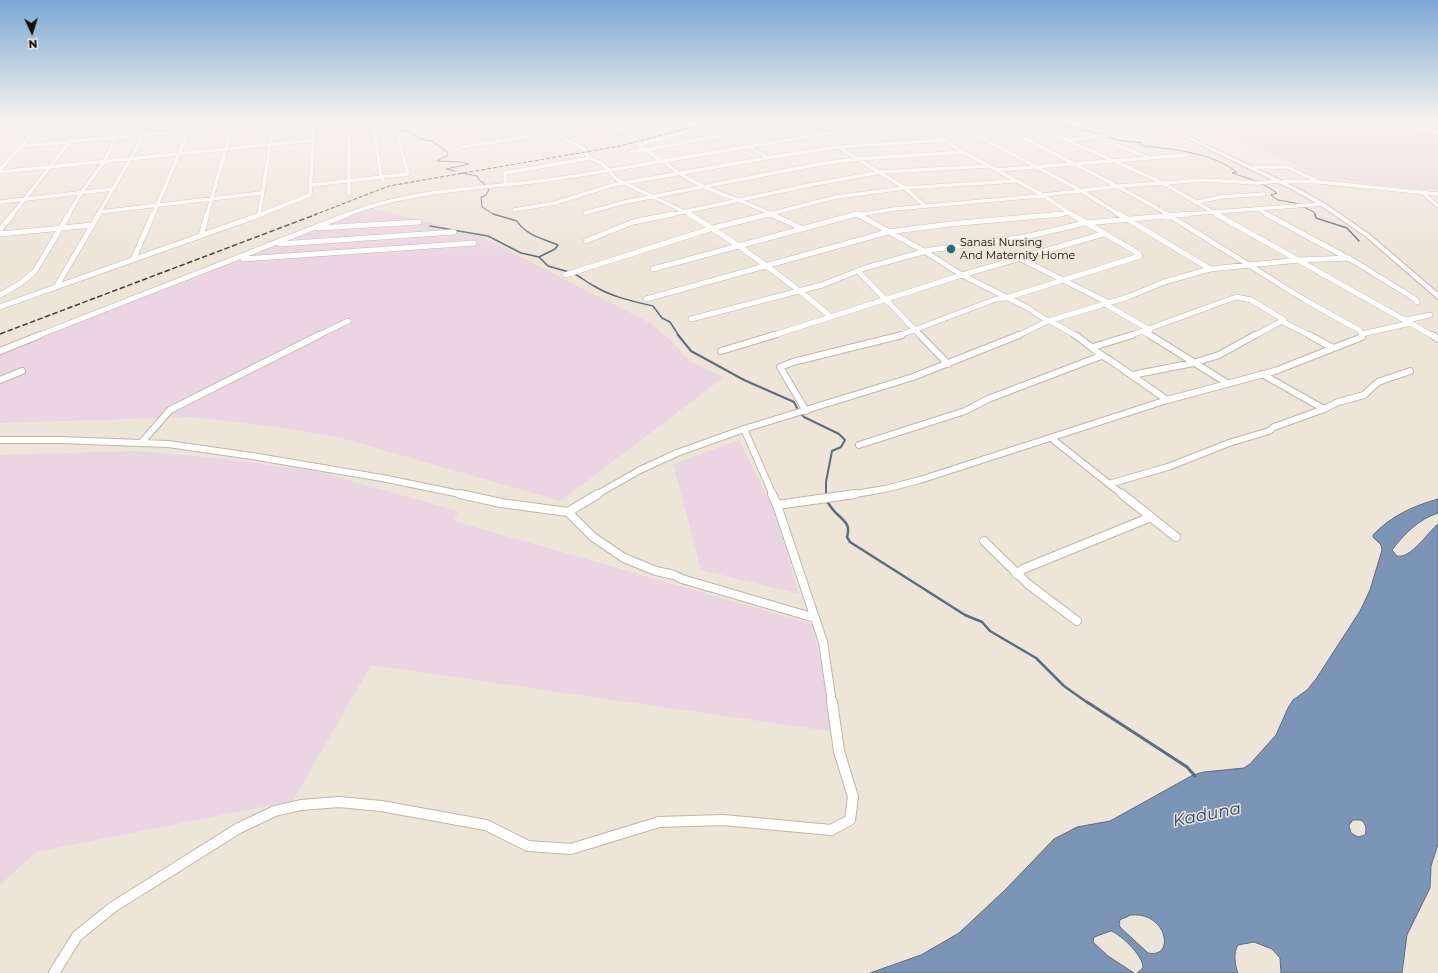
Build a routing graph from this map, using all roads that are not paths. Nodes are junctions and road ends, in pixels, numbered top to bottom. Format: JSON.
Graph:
{"nodes":[{"id":1,"x":64,"y":166,"type":"edge"},
{"id":2,"x":101,"y":166,"type":"edge"},
{"id":3,"x":126,"y":166,"type":"edge"},
{"id":4,"x":173,"y":166,"type":"edge"},
{"id":5,"x":221,"y":166,"type":"edge"},
{"id":6,"x":267,"y":166,"type":"edge"},
{"id":7,"x":312,"y":166,"type":"edge"},
{"id":8,"x":349,"y":166,"type":"edge"},
{"id":9,"x":380,"y":166,"type":"edge"},
{"id":10,"x":406,"y":166,"type":"edge"},
{"id":11,"x":542,"y":166,"type":"edge"},
{"id":12,"x":604,"y":166,"type":"edge"},
{"id":13,"x":630,"y":166,"type":"edge"},
{"id":14,"x":669,"y":166,"type":"edge"},
{"id":15,"x":718,"y":166,"type":"edge"},
{"id":16,"x":817,"y":166,"type":"edge"},
{"id":17,"x":871,"y":166,"type":"edge"},
{"id":18,"x":982,"y":166,"type":"edge"},
{"id":19,"x":989,"y":166,"type":"edge"},
{"id":20,"x":1044,"y":166,"type":"edge"},
{"id":21,"x":1078,"y":166,"type":"edge"},
{"id":22,"x":1125,"y":166,"type":"edge"},
{"id":23,"x":1250,"y":166,"type":"edge"},
{"id":24,"x":1037,"y":167,"type":"junction"},
{"id":25,"x":1255,"y":167,"type":"joint"},
{"id":26,"x":50,"y":168,"type":"junction"},
{"id":27,"x":608,"y":170,"type":"junction"},
{"id":28,"x":995,"y":170,"type":"junction"},
{"id":29,"x":0,"y":171,"type":"edge"},
{"id":30,"x":881,"y":172,"type":"junction"},
{"id":31,"x":678,"y":174,"type":"junction"},
{"id":32,"x":382,"y":179,"type":"junction"},
{"id":33,"x":349,"y":181,"type":"junction"},
{"id":34,"x":1016,"y":181,"type":"junction"},
{"id":35,"x":1281,"y":181,"type":"junction"},
{"id":36,"x":1319,"y":182,"type":"junction"},
{"id":37,"x":628,"y":183,"type":"junction"},
{"id":38,"x":1163,"y":183,"type":"junction"},
{"id":39,"x":505,"y":184,"type":"junction"},
{"id":40,"x":311,"y":185,"type":"junction"},
{"id":41,"x":1120,"y":186,"type":"junction"},
{"id":42,"x":704,"y":187,"type":"junction"},
{"id":43,"x":906,"y":188,"type":"junction"},
{"id":44,"x":113,"y":189,"type":"junction"},
{"id":45,"x":1080,"y":190,"type":"junction"},
{"id":46,"x":81,"y":192,"type":"junction"},
{"id":47,"x":1422,"y":192,"type":"junction"},
{"id":48,"x":262,"y":194,"type":"junction"},
{"id":49,"x":349,"y":194,"type":"dead end"},
{"id":50,"x":1264,"y":194,"type":"dead end"},
{"id":51,"x":1438,"y":194,"type":"edge"},
{"id":52,"x":1043,"y":195,"type":"junction"},
{"id":53,"x":655,"y":196,"type":"junction"},
{"id":54,"x":23,"y":199,"type":"junction"},
{"id":55,"x":212,"y":199,"type":"junction"},
{"id":56,"x":737,"y":200,"type":"junction"},
{"id":57,"x":0,"y":202,"type":"edge"},
{"id":58,"x":1198,"y":202,"type":"junction"},
{"id":59,"x":1322,"y":204,"type":"junction"},
{"id":60,"x":157,"y":205,"type":"junction"},
{"id":61,"x":925,"y":206,"type":"junction"},
{"id":62,"x":1438,"y":206,"type":"edge"},
{"id":63,"x":1258,"y":209,"type":"junction"},
{"id":64,"x":514,"y":210,"type":"dead end"},
{"id":65,"x":685,"y":211,"type":"junction"},
{"id":66,"x":100,"y":212,"type":"junction"},
{"id":67,"x":1216,"y":212,"type":"junction"},
{"id":68,"x":585,"y":213,"type":"dead end"},
{"id":69,"x":770,"y":213,"type":"junction"},
{"id":70,"x":1068,"y":213,"type":"junction"},
{"id":71,"x":857,"y":214,"type":"junction"},
{"id":72,"x":259,"y":215,"type":"junction"},
{"id":73,"x":1170,"y":215,"type":"junction"},
{"id":74,"x":1127,"y":218,"type":"junction"},
{"id":75,"x":419,"y":222,"type":"dead end"},
{"id":76,"x":1085,"y":223,"type":"junction"},
{"id":77,"x":93,"y":225,"type":"junction"},
{"id":78,"x":1,"y":228,"type":"edge"},
{"id":79,"x":713,"y":228,"type":"junction"},
{"id":80,"x":59,"y":229,"type":"junction"},
{"id":81,"x":311,"y":229,"type":"junction"},
{"id":82,"x":803,"y":229,"type":"junction"},
{"id":83,"x":454,"y":232,"type":"dead end"},
{"id":84,"x":888,"y":232,"type":"junction"},
{"id":85,"x":0,"y":234,"type":"edge"},
{"id":86,"x":1103,"y":234,"type":"junction"},
{"id":87,"x":201,"y":236,"type":"junction"},
{"id":88,"x":586,"y":241,"type":"dead end"},
{"id":89,"x":474,"y":242,"type":"dead end"},
{"id":90,"x":275,"y":244,"type":"junction"},
{"id":91,"x":738,"y":247,"type":"junction"},
{"id":92,"x":924,"y":252,"type":"junction"},
{"id":93,"x":1349,"y":258,"type":"junction"},
{"id":94,"x":234,"y":259,"type":"junction"},
{"id":95,"x":1021,"y":259,"type":"junction"},
{"id":96,"x":133,"y":260,"type":"junction"},
{"id":97,"x":1299,"y":260,"type":"junction"},
{"id":98,"x":1250,"y":266,"type":"junction"},
{"id":99,"x":766,"y":267,"type":"junction"},
{"id":100,"x":1210,"y":269,"type":"junction"},
{"id":101,"x":653,"y":270,"type":"dead end"},
{"id":102,"x":858,"y":271,"type":"junction"},
{"id":103,"x":565,"y":274,"type":"dead end"},
{"id":104,"x":962,"y":275,"type":"junction"},
{"id":105,"x":1062,"y":280,"type":"junction"},
{"id":106,"x":56,"y":287,"type":"junction"},
{"id":107,"x":1438,"y":289,"type":"edge"},
{"id":108,"x":800,"y":291,"type":"junction"},
{"id":109,"x":0,"y":295,"type":"edge"},
{"id":110,"x":1438,"y":297,"type":"edge"},
{"id":111,"x":646,"y":298,"type":"dead end"},
{"id":112,"x":1006,"y":298,"type":"junction"},
{"id":113,"x":887,"y":299,"type":"junction"},
{"id":114,"x":1417,"y":302,"type":"dead end"},
{"id":115,"x":1107,"y":304,"type":"junction"},
{"id":116,"x":0,"y":307,"type":"edge"},
{"id":117,"x":1430,"y":315,"type":"dead end"},
{"id":118,"x":830,"y":316,"type":"junction"},
{"id":119,"x":691,"y":318,"type":"dead end"},
{"id":120,"x":348,"y":321,"type":"dead end"},
{"id":121,"x":1049,"y":321,"type":"junction"},
{"id":122,"x":1409,"y":321,"type":"junction"},
{"id":123,"x":1283,"y":322,"type":"junction"},
{"id":124,"x":914,"y":330,"type":"junction"},
{"id":125,"x":1150,"y":330,"type":"junction"},
{"id":126,"x":1144,"y":332,"type":"junction"},
{"id":127,"x":1362,"y":334,"type":"junction"},
{"id":128,"x":1438,"y":338,"type":"edge"},
{"id":129,"x":1093,"y":347,"type":"junction"},
{"id":130,"x":1333,"y":348,"type":"junction"},
{"id":131,"x":0,"y":351,"type":"edge"},
{"id":132,"x":721,"y":351,"type":"dead end"},
{"id":133,"x":1101,"y":356,"type":"junction"},
{"id":134,"x":1193,"y":362,"type":"junction"},
{"id":135,"x":948,"y":364,"type":"junction"},
{"id":136,"x":22,"y":371,"type":"dead end"},
{"id":137,"x":1410,"y":371,"type":"dead end"},
{"id":138,"x":1262,"y":374,"type":"junction"},
{"id":139,"x":1132,"y":375,"type":"junction"},
{"id":140,"x":0,"y":380,"type":"edge"},
{"id":141,"x":1227,"y":383,"type":"junction"},
{"id":142,"x":1167,"y":400,"type":"junction"},
{"id":143,"x":1324,"y":409,"type":"junction"},
{"id":144,"x":806,"y":411,"type":"junction"},
{"id":145,"x":744,"y":429,"type":"junction"},
{"id":146,"x":1051,"y":438,"type":"junction"},
{"id":147,"x":0,"y":440,"type":"edge"},
{"id":148,"x":141,"y":443,"type":"junction"},
{"id":149,"x":859,"y":445,"type":"dead end"},
{"id":150,"x":1109,"y":484,"type":"junction"},
{"id":151,"x":777,"y":505,"type":"junction"},
{"id":152,"x":568,"y":512,"type":"junction"},
{"id":153,"x":1151,"y":517,"type":"junction"},
{"id":154,"x":1176,"y":538,"type":"dead end"},
{"id":155,"x":984,"y":540,"type":"dead end"},
{"id":156,"x":1016,"y":574,"type":"junction"},
{"id":157,"x":815,"y":618,"type":"junction"},
{"id":158,"x":1077,"y":621,"type":"dead end"},
{"id":159,"x":54,"y":973,"type":"edge"}],
"edges":[{"from":1,"to":26,"type":"street"},
{"from":2,"to":46,"type":"street"},
{"from":3,"to":44,"type":"street"},
{"from":4,"to":60,"type":"street"},
{"from":5,"to":55,"type":"street"},
{"from":6,"to":48,"type":"street"},
{"from":7,"to":40,"type":"street"},
{"from":8,"to":33,"type":"street"},
{"from":9,"to":32,"type":"street"},
{"from":10,"to":32,"type":"street"},
{"from":11,"to":39,"type":"street"},
{"from":12,"to":27,"type":"street"},
{"from":13,"to":27,"type":"street"},
{"from":14,"to":31,"type":"street"},
{"from":15,"to":31,"type":"street"},
{"from":16,"to":42,"type":"street"},
{"from":17,"to":30,"type":"street"},
{"from":18,"to":30,"type":"street"},
{"from":19,"to":28,"type":"street"},
{"from":20,"to":24,"type":"street"},
{"from":21,"to":41,"type":"street"},
{"from":22,"to":38,"type":"street"},
{"from":23,"to":35,"type":"highway"},
{"from":24,"to":28,"type":"street"},
{"from":24,"to":45,"type":"street"},
{"from":25,"to":35,"type":"highway"},
{"from":25,"to":36,"type":"street"},
{"from":26,"to":29,"type":"street"},
{"from":26,"to":54,"type":"street"},
{"from":27,"to":37,"type":"street"},
{"from":27,"to":39,"type":"street"},
{"from":28,"to":34,"type":"street"},
{"from":30,"to":43,"type":"street"},
{"from":30,"to":56,"type":"street"},
{"from":31,"to":37,"type":"street"},
{"from":31,"to":42,"type":"street"},
{"from":32,"to":33,"type":"street"},
{"from":33,"to":40,"type":"street"},
{"from":33,"to":49,"type":"street"},
{"from":34,"to":43,"type":"street"},
{"from":34,"to":52,"type":"street"},
{"from":35,"to":36,"type":"street"},
{"from":35,"to":38,"type":"street"},
{"from":35,"to":59,"type":"highway"},
{"from":35,"to":107,"type":"highway"},
{"from":36,"to":47,"type":"street"},
{"from":37,"to":53,"type":"street"},
{"from":37,"to":64,"type":"street"},
{"from":38,"to":41,"type":"street"},
{"from":38,"to":58,"type":"street"},
{"from":39,"to":81,"type":"street"},
{"from":40,"to":72,"type":"street"},
{"from":41,"to":45,"type":"street"},
{"from":41,"to":73,"type":"street"},
{"from":42,"to":53,"type":"street"},
{"from":42,"to":56,"type":"street"},
{"from":43,"to":61,"type":"street"},
{"from":43,"to":69,"type":"street"},
{"from":44,"to":46,"type":"street"},
{"from":44,"to":66,"type":"street"},
{"from":45,"to":52,"type":"street"},
{"from":45,"to":74,"type":"street"},
{"from":46,"to":54,"type":"street"},
{"from":46,"to":80,"type":"street"},
{"from":47,"to":51,"type":"street"},
{"from":47,"to":62,"type":"street"},
{"from":48,"to":55,"type":"street"},
{"from":48,"to":72,"type":"street"},
{"from":50,"to":58,"type":"street"},
{"from":52,"to":61,"type":"street"},
{"from":52,"to":70,"type":"street"},
{"from":53,"to":65,"type":"street"},
{"from":53,"to":68,"type":"street"},
{"from":54,"to":57,"type":"street"},
{"from":54,"to":78,"type":"street"},
{"from":55,"to":60,"type":"street"},
{"from":55,"to":87,"type":"street"},
{"from":56,"to":65,"type":"street"},
{"from":56,"to":69,"type":"street"},
{"from":58,"to":67,"type":"street"},
{"from":59,"to":63,"type":"street"},
{"from":59,"to":110,"type":"highway"},
{"from":60,"to":66,"type":"street"},
{"from":60,"to":96,"type":"street"},
{"from":61,"to":71,"type":"street"},
{"from":63,"to":67,"type":"street"},
{"from":63,"to":93,"type":"street"},
{"from":65,"to":79,"type":"street"},
{"from":65,"to":88,"type":"street"},
{"from":66,"to":77,"type":"street"},
{"from":67,"to":73,"type":"street"},
{"from":67,"to":97,"type":"street"},
{"from":69,"to":79,"type":"street"},
{"from":69,"to":82,"type":"street"},
{"from":70,"to":76,"type":"street"},
{"from":70,"to":84,"type":"street"},
{"from":71,"to":82,"type":"street"},
{"from":71,"to":84,"type":"street"},
{"from":72,"to":87,"type":"street"},
{"from":73,"to":74,"type":"street"},
{"from":73,"to":98,"type":"street"},
{"from":74,"to":76,"type":"street"},
{"from":74,"to":100,"type":"street"},
{"from":75,"to":81,"type":"street"},
{"from":76,"to":86,"type":"street"},
{"from":76,"to":92,"type":"street"},
{"from":77,"to":80,"type":"street"},
{"from":77,"to":106,"type":"street"},
{"from":79,"to":91,"type":"street"},
{"from":79,"to":103,"type":"street"},
{"from":80,"to":85,"type":"street"},
{"from":80,"to":109,"type":"street"},
{"from":81,"to":90,"type":"street"},
{"from":82,"to":91,"type":"street"},
{"from":83,"to":90,"type":"street"},
{"from":84,"to":92,"type":"street"},
{"from":84,"to":99,"type":"street"},
{"from":86,"to":95,"type":"street"},
{"from":86,"to":105,"type":"street"},
{"from":87,"to":96,"type":"street"},
{"from":89,"to":94,"type":"street"},
{"from":90,"to":94,"type":"street"},
{"from":91,"to":99,"type":"street"},
{"from":91,"to":101,"type":"street"},
{"from":92,"to":102,"type":"street"},
{"from":92,"to":104,"type":"street"},
{"from":93,"to":97,"type":"street"},
{"from":93,"to":114,"type":"street"},
{"from":94,"to":131,"type":"street"},
{"from":95,"to":104,"type":"street"},
{"from":95,"to":105,"type":"street"},
{"from":96,"to":106,"type":"street"},
{"from":97,"to":98,"type":"street"},
{"from":97,"to":122,"type":"street"},
{"from":98,"to":100,"type":"street"},
{"from":98,"to":127,"type":"street"},
{"from":99,"to":108,"type":"street"},
{"from":99,"to":111,"type":"street"},
{"from":100,"to":115,"type":"street"},
{"from":102,"to":108,"type":"street"},
{"from":102,"to":113,"type":"street"},
{"from":104,"to":112,"type":"street"},
{"from":104,"to":113,"type":"street"},
{"from":105,"to":112,"type":"street"},
{"from":105,"to":115,"type":"street"},
{"from":106,"to":116,"type":"street"},
{"from":108,"to":118,"type":"street"},
{"from":108,"to":119,"type":"street"},
{"from":112,"to":121,"type":"street"},
{"from":112,"to":124,"type":"street"},
{"from":113,"to":118,"type":"street"},
{"from":113,"to":124,"type":"street"},
{"from":115,"to":121,"type":"street"},
{"from":115,"to":125,"type":"street"},
{"from":117,"to":122,"type":"street"},
{"from":118,"to":132,"type":"street"},
{"from":120,"to":148,"type":"street"},
{"from":121,"to":129,"type":"street"},
{"from":121,"to":135,"type":"street"},
{"from":122,"to":127,"type":"street"},
{"from":122,"to":128,"type":"street"},
{"from":123,"to":125,"type":"street"},
{"from":123,"to":130,"type":"street"},
{"from":123,"to":134,"type":"street"},
{"from":124,"to":135,"type":"street"},
{"from":124,"to":144,"type":"street"},
{"from":125,"to":126,"type":"street"},
{"from":126,"to":129,"type":"street"},
{"from":126,"to":134,"type":"street"},
{"from":127,"to":130,"type":"street"},
{"from":129,"to":133,"type":"street"},
{"from":130,"to":138,"type":"street"},
{"from":133,"to":139,"type":"street"},
{"from":133,"to":149,"type":"street"},
{"from":134,"to":139,"type":"street"},
{"from":134,"to":141,"type":"street"},
{"from":135,"to":144,"type":"street"},
{"from":136,"to":140,"type":"street"},
{"from":137,"to":143,"type":"street"},
{"from":138,"to":141,"type":"street"},
{"from":138,"to":143,"type":"street"},
{"from":139,"to":142,"type":"street"},
{"from":141,"to":142,"type":"street"},
{"from":142,"to":146,"type":"street"},
{"from":143,"to":150,"type":"street"},
{"from":144,"to":145,"type":"street"},
{"from":145,"to":151,"type":"street"},
{"from":145,"to":152,"type":"street"},
{"from":146,"to":150,"type":"street"},
{"from":146,"to":151,"type":"street"},
{"from":147,"to":148,"type":"street"},
{"from":148,"to":152,"type":"street"},
{"from":150,"to":153,"type":"street"},
{"from":151,"to":157,"type":"street"},
{"from":152,"to":157,"type":"street"},
{"from":153,"to":154,"type":"street"},
{"from":153,"to":156,"type":"street"},
{"from":155,"to":156,"type":"street"},
{"from":156,"to":158,"type":"street"},
{"from":157,"to":159,"type":"street"}]}
